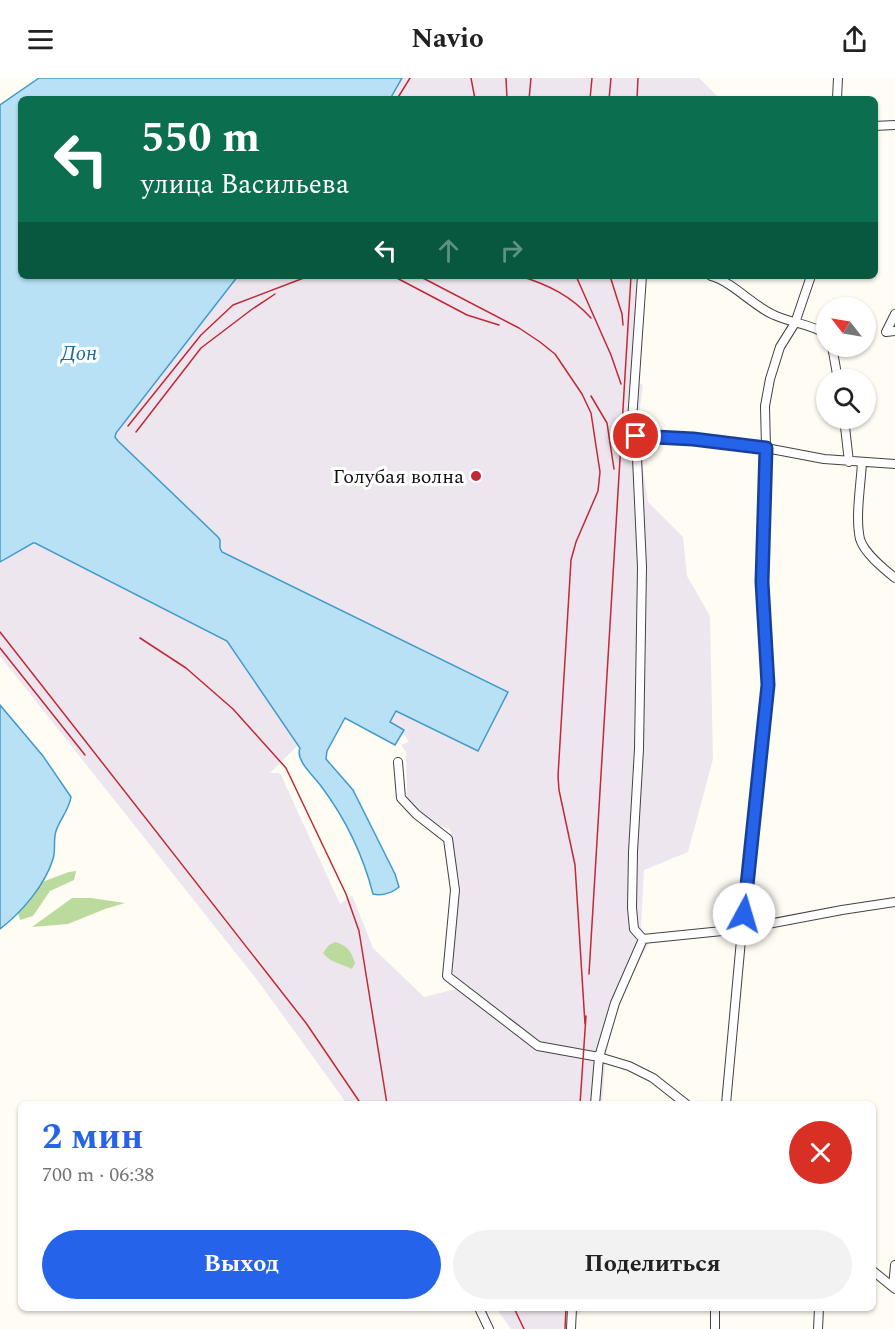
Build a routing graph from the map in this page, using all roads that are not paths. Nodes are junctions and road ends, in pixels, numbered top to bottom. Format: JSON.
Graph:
{"nodes":[{"id":1,"x":837,"y":78,"type":"edge"},
{"id":2,"x":837,"y":96,"type":"edge"},
{"id":3,"x":895,"y":125,"type":"edge"},
{"id":4,"x":878,"y":126,"type":"edge"},
{"id":5,"x":642,"y":279,"type":"edge"},
{"id":6,"x":716,"y":279,"type":"edge"},
{"id":7,"x":810,"y":279,"type":"edge"},
{"id":8,"x":895,"y":314,"type":"edge"},
{"id":9,"x":795,"y":323,"type":"junction"},
{"id":10,"x":816,"y":328,"type":"edge"},
{"id":11,"x":895,"y":332,"type":"edge"},
{"id":12,"x":845,"y":429,"type":"edge"},
{"id":13,"x":633,"y":435,"type":"junction"},
{"id":14,"x":766,"y":448,"type":"junction"},
{"id":15,"x":849,"y":462,"type":"junction"},
{"id":16,"x":862,"y":462,"type":"junction"},
{"id":17,"x":895,"y":464,"type":"edge"},
{"id":18,"x":895,"y":578,"type":"edge"},
{"id":19,"x":398,"y":762,"type":"dead end"},
{"id":20,"x":895,"y":902,"type":"edge"},
{"id":21,"x":742,"y":929,"type":"junction"},
{"id":22,"x":643,"y":939,"type":"junction"},
{"id":23,"x":599,"y":1057,"type":"junction"},
{"id":24,"x":595,"y":1101,"type":"edge"},
{"id":25,"x":682,"y":1101,"type":"edge"},
{"id":26,"x":726,"y":1101,"type":"edge"},
{"id":27,"x":895,"y":1265,"type":"edge"},
{"id":28,"x":876,"y":1273,"type":"edge"},
{"id":29,"x":894,"y":1288,"type":"edge"},
{"id":30,"x":483,"y":1311,"type":"edge"},
{"id":31,"x":572,"y":1311,"type":"edge"},
{"id":32,"x":716,"y":1311,"type":"edge"},
{"id":33,"x":819,"y":1311,"type":"edge"},
{"id":34,"x":489,"y":1329,"type":"edge"},
{"id":35,"x":571,"y":1329,"type":"edge"},
{"id":36,"x":715,"y":1329,"type":"edge"},
{"id":37,"x":818,"y":1329,"type":"edge"}],
"edges":[{"from":1,"to":2,"type":"street"},
{"from":3,"to":4,"type":"street"},
{"from":5,"to":13,"type":"street"},
{"from":6,"to":9,"type":"street"},
{"from":7,"to":9,"type":"street"},
{"from":8,"to":11,"type":"street"},
{"from":9,"to":10,"type":"street"},
{"from":9,"to":14,"type":"street"},
{"from":12,"to":15,"type":"street"},
{"from":13,"to":14,"type":"street"},
{"from":13,"to":22,"type":"street"},
{"from":14,"to":15,"type":"street"},
{"from":14,"to":21,"type":"street"},
{"from":15,"to":16,"type":"street"},
{"from":16,"to":17,"type":"street"},
{"from":16,"to":18,"type":"street"},
{"from":19,"to":23,"type":"street"},
{"from":20,"to":21,"type":"street"},
{"from":21,"to":22,"type":"street"},
{"from":21,"to":26,"type":"street"},
{"from":22,"to":23,"type":"street"},
{"from":23,"to":24,"type":"street"},
{"from":23,"to":25,"type":"street"},
{"from":27,"to":29,"type":"street"},
{"from":28,"to":29,"type":"street"},
{"from":30,"to":34,"type":"street"},
{"from":31,"to":35,"type":"street"},
{"from":32,"to":36,"type":"street"},
{"from":33,"to":37,"type":"street"}]}
